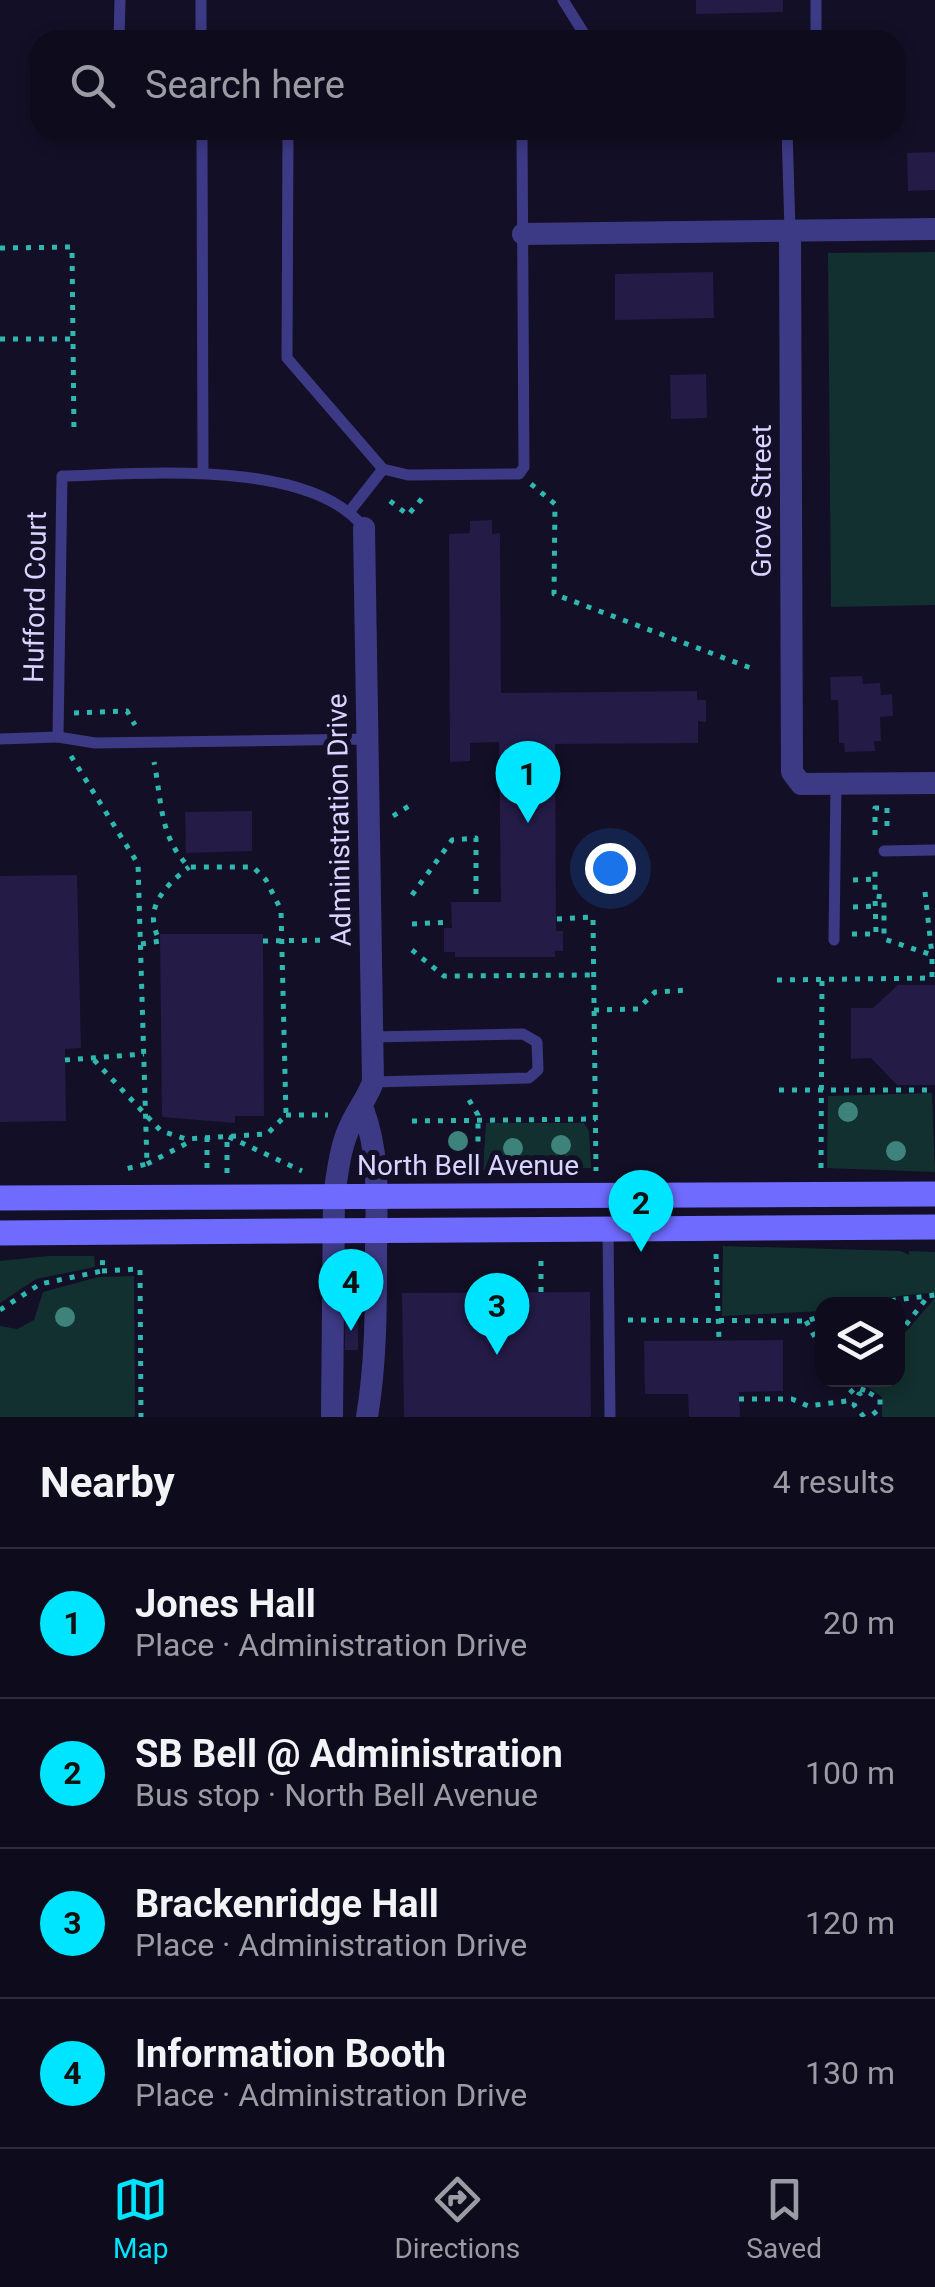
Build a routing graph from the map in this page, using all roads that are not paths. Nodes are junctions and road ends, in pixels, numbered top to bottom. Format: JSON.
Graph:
{"nodes":[{"id":1,"x":120,"y":0,"type":"edge"},
{"id":2,"x":202,"y":0,"type":"edge"},
{"id":3,"x":563,"y":0,"type":"edge"},
{"id":4,"x":816,"y":0,"type":"edge"},
{"id":5,"x":120,"y":30,"type":"edge"},
{"id":6,"x":202,"y":30,"type":"edge"},
{"id":7,"x":582,"y":30,"type":"edge"},
{"id":8,"x":816,"y":30,"type":"edge"},
{"id":9,"x":202,"y":140,"type":"edge"},
{"id":10,"x":288,"y":140,"type":"edge"},
{"id":11,"x":522,"y":140,"type":"edge"},
{"id":12,"x":786,"y":140,"type":"edge"},
{"id":13,"x":935,"y":229,"type":"edge"},
{"id":14,"x":790,"y":230,"type":"junction"},
{"id":15,"x":523,"y":234,"type":"junction"},
{"id":16,"x":383,"y":469,"type":"junction"},
{"id":17,"x":203,"y":472,"type":"junction"},
{"id":18,"x":357,"y":520,"type":"junction"},
{"id":19,"x":58,"y":737,"type":"junction"},
{"id":20,"x":0,"y":738,"type":"edge"},
{"id":21,"x":369,"y":739,"type":"junction"},
{"id":22,"x":935,"y":783,"type":"edge"},
{"id":23,"x":836,"y":784,"type":"junction"},
{"id":24,"x":935,"y":850,"type":"edge"},
{"id":25,"x":879,"y":852,"type":"road end"},
{"id":26,"x":834,"y":940,"type":"dead end"},
{"id":27,"x":372,"y":1037,"type":"junction"},
{"id":28,"x":373,"y":1082,"type":"junction"},
{"id":29,"x":364,"y":1109,"type":"junction"},
{"id":30,"x":334,"y":1194,"type":"junction"},
{"id":31,"x":379,"y":1194,"type":"junction"},
{"id":32,"x":935,"y":1194,"type":"edge"},
{"id":33,"x":0,"y":1198,"type":"edge"},
{"id":34,"x":935,"y":1227,"type":"edge"},
{"id":35,"x":608,"y":1229,"type":"junction"},
{"id":36,"x":332,"y":1230,"type":"junction"},
{"id":37,"x":377,"y":1230,"type":"junction"},
{"id":38,"x":0,"y":1233,"type":"edge"},
{"id":39,"x":332,"y":1417,"type":"edge"},
{"id":40,"x":367,"y":1417,"type":"edge"},
{"id":41,"x":610,"y":1417,"type":"edge"}],
"edges":[{"from":1,"to":5,"type":"lane"},
{"from":2,"to":6,"type":"lane"},
{"from":3,"to":7,"type":"lane"},
{"from":4,"to":8,"type":"lane"},
{"from":9,"to":17,"type":"lane"},
{"from":10,"to":16,"type":"lane"},
{"from":11,"to":15,"type":"lane"},
{"from":12,"to":14,"type":"lane"},
{"from":13,"to":14,"type":"street"},
{"from":14,"to":15,"type":"street"},
{"from":14,"to":23,"type":"street","name":"Grove Street"},
{"from":15,"to":16,"type":"lane"},
{"from":16,"to":18,"type":"lane"},
{"from":17,"to":18,"type":"lane","name":"Hufford Court"},
{"from":17,"to":19,"type":"lane","name":"Hufford Court"},
{"from":18,"to":21,"type":"street","name":"Administration Drive"},
{"from":19,"to":20,"type":"lane"},
{"from":19,"to":21,"type":"lane"},
{"from":21,"to":27,"type":"street","name":"Administration Drive"},
{"from":22,"to":23,"type":"street"},
{"from":23,"to":26,"type":"lane"},
{"from":24,"to":25,"type":"lane"},
{"from":27,"to":28,"type":"street","name":"Administration Drive"},
{"from":27,"to":28,"type":"lane"},
{"from":28,"to":29,"type":"street","name":"Administration Drive"},
{"from":29,"to":30,"type":"street","name":"Administration Drive"},
{"from":29,"to":31,"type":"street"},
{"from":30,"to":31,"type":"main road","name":"North Bell Avenue"},
{"from":30,"to":33,"type":"main road","name":"North Bell Avenue"},
{"from":30,"to":36,"type":"street","name":"Administration Drive"},
{"from":31,"to":32,"type":"main road","name":"North Bell Avenue"},
{"from":31,"to":37,"type":"street"},
{"from":34,"to":35,"type":"main road"},
{"from":35,"to":37,"type":"main road"},
{"from":35,"to":41,"type":"lane"},
{"from":36,"to":37,"type":"main road"},
{"from":36,"to":38,"type":"main road"},
{"from":36,"to":39,"type":"street","name":"Administration Drive"},
{"from":37,"to":40,"type":"street"}]}
